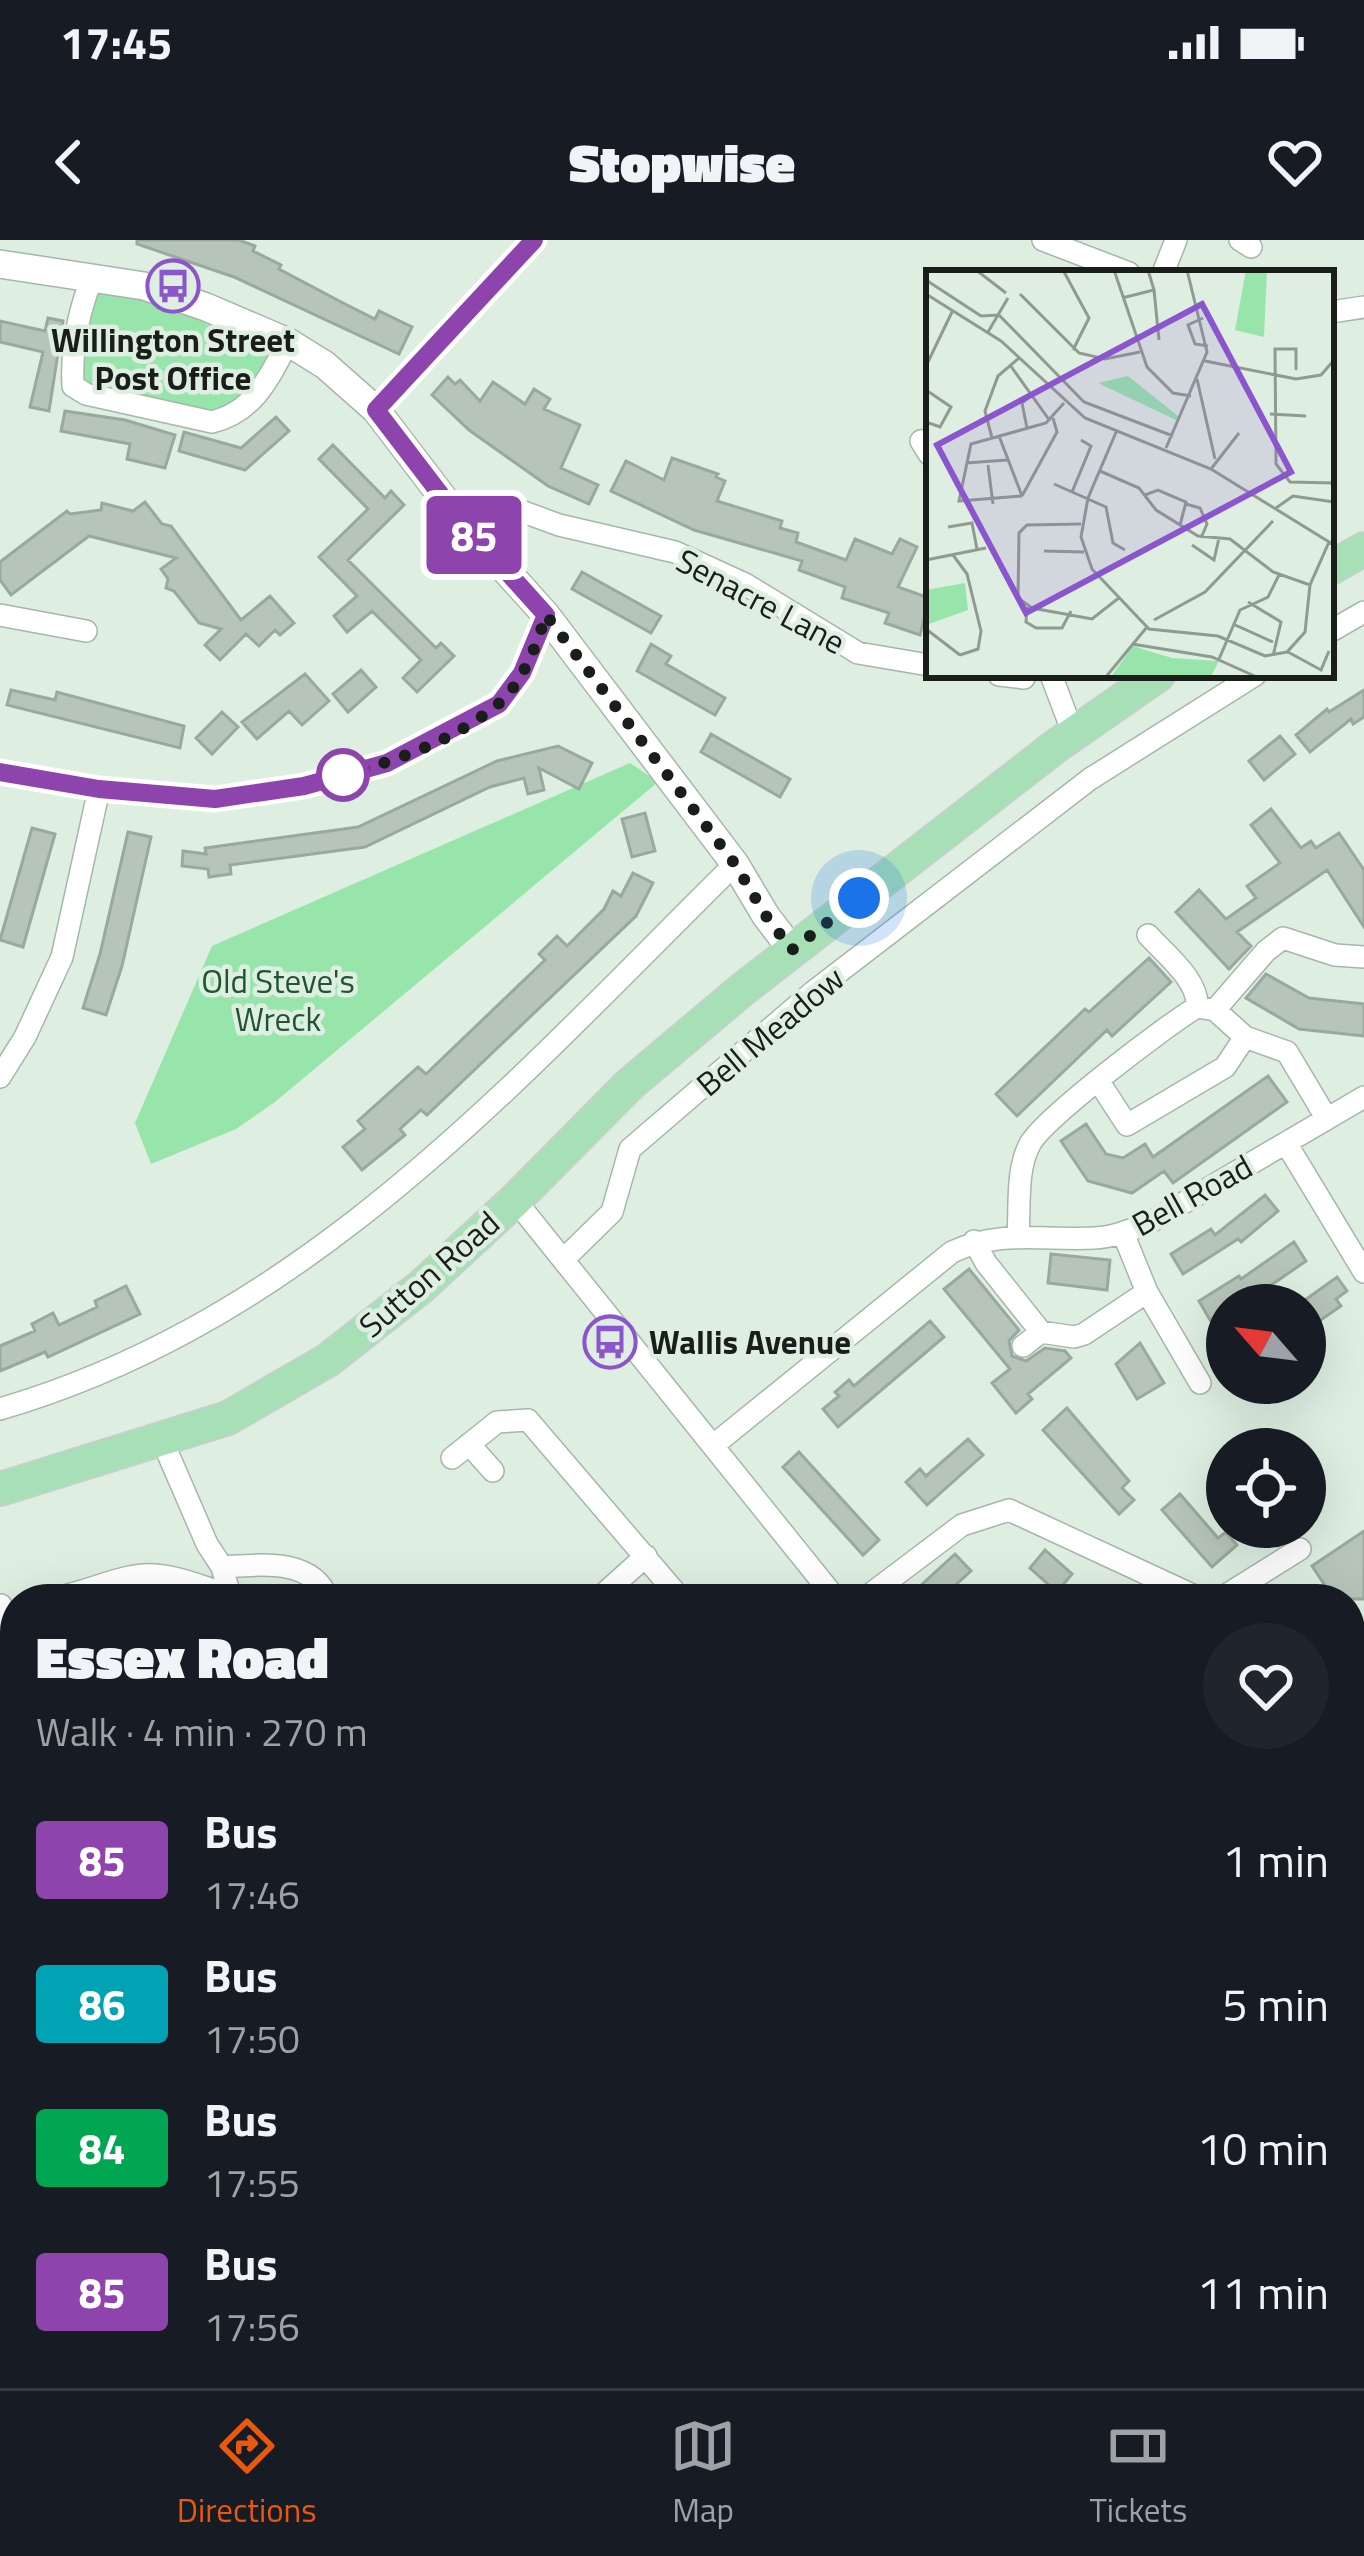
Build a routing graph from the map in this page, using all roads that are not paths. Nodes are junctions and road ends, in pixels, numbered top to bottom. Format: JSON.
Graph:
{"nodes":[{"id":1,"x":534,"y":240,"type":"edge"},
{"id":2,"x":1043,"y":240,"type":"edge"},
{"id":3,"x":1176,"y":240,"type":"edge"},
{"id":4,"x":0,"y":265,"type":"edge"},
{"id":5,"x":1122,"y":270,"type":"edge"},
{"id":6,"x":1163,"y":270,"type":"edge"},
{"id":7,"x":92,"y":278,"type":"junction"},
{"id":8,"x":1364,"y":307,"type":"edge"},
{"id":9,"x":1334,"y":312,"type":"edge"},
{"id":10,"x":288,"y":342,"type":"junction"},
{"id":11,"x":376,"y":410,"type":"junction"},
{"id":12,"x":457,"y":516,"type":"junction"},
{"id":13,"x":1364,"y":549,"type":"edge"},
{"id":14,"x":1334,"y":566,"type":"edge"},
{"id":15,"x":66,"y":602,"type":"dead end"},
{"id":16,"x":1364,"y":612,"type":"edge"},
{"id":17,"x":0,"y":615,"type":"edge"},
{"id":18,"x":546,"y":615,"type":"junction"},
{"id":19,"x":62,"y":627,"type":"junction"},
{"id":20,"x":1334,"y":629,"type":"edge"},
{"id":21,"x":86,"y":631,"type":"dead end"},
{"id":22,"x":926,"y":664,"type":"edge"},
{"id":23,"x":1052,"y":678,"type":"edge"},
{"id":24,"x":1154,"y":678,"type":"edge"},
{"id":25,"x":1250,"y":678,"type":"edge"},
{"id":26,"x":1073,"y":733,"type":"junction"},
{"id":27,"x":0,"y":772,"type":"edge"},
{"id":28,"x":99,"y":789,"type":"junction"},
{"id":29,"x":735,"y":864,"type":"junction"},
{"id":30,"x":1148,"y":935,"type":"dead end"},
{"id":31,"x":792,"y":950,"type":"junction"},
{"id":32,"x":1364,"y":957,"type":"edge"},
{"id":33,"x":1206,"y":1008,"type":"junction"},
{"id":34,"x":1245,"y":1037,"type":"junction"},
{"id":35,"x":0,"y":1077,"type":"edge"},
{"id":36,"x":1099,"y":1082,"type":"junction"},
{"id":37,"x":1364,"y":1097,"type":"edge"},
{"id":38,"x":1327,"y":1120,"type":"junction"},
{"id":39,"x":1286,"y":1143,"type":"junction"},
{"id":40,"x":515,"y":1200,"type":"junction"},
{"id":41,"x":1123,"y":1233,"type":"junction"},
{"id":42,"x":1018,"y":1237,"type":"junction"},
{"id":43,"x":974,"y":1241,"type":"junction"},
{"id":44,"x":565,"y":1258,"type":"junction"},
{"id":45,"x":1364,"y":1272,"type":"edge"},
{"id":46,"x":1147,"y":1292,"type":"junction"},
{"id":47,"x":1200,"y":1383,"type":"dead end"},
{"id":48,"x":0,"y":1408,"type":"edge"},
{"id":49,"x":161,"y":1439,"type":"junction"},
{"id":50,"x":715,"y":1444,"type":"junction"},
{"id":51,"x":493,"y":1472,"type":"dead end"},
{"id":52,"x":0,"y":1489,"type":"edge"},
{"id":53,"x":1300,"y":1549,"type":"dead end"},
{"id":54,"x":646,"y":1556,"type":"junction"},
{"id":55,"x":222,"y":1567,"type":"junction"},
{"id":56,"x":113,"y":1584,"type":"edge"},
{"id":57,"x":184,"y":1584,"type":"edge"},
{"id":58,"x":227,"y":1584,"type":"edge"},
{"id":59,"x":322,"y":1584,"type":"edge"},
{"id":60,"x":615,"y":1584,"type":"edge"},
{"id":61,"x":669,"y":1584,"type":"edge"},
{"id":62,"x":824,"y":1584,"type":"edge"},
{"id":63,"x":884,"y":1584,"type":"edge"},
{"id":64,"x":1169,"y":1584,"type":"edge"},
{"id":65,"x":1244,"y":1584,"type":"edge"}],
"edges":[{"from":1,"to":11,"type":"street"},
{"from":2,"to":5,"type":"street"},
{"from":3,"to":6,"type":"street"},
{"from":4,"to":7,"type":"street"},
{"from":7,"to":10,"type":"street"},
{"from":7,"to":10,"type":"street"},
{"from":8,"to":9,"type":"street"},
{"from":10,"to":11,"type":"street"},
{"from":11,"to":12,"type":"street"},
{"from":12,"to":18,"type":"street"},
{"from":12,"to":22,"type":"street","name":"Senacre Lane"},
{"from":13,"to":14,"type":"main road"},
{"from":15,"to":19,"type":"street"},
{"from":16,"to":20,"type":"street"},
{"from":17,"to":19,"type":"street"},
{"from":18,"to":28,"type":"street"},
{"from":18,"to":29,"type":"street"},
{"from":19,"to":21,"type":"street"},
{"from":23,"to":26,"type":"street"},
{"from":24,"to":26,"type":"main road","name":"Sutton Road"},
{"from":25,"to":44,"type":"street","name":"Bell Meadow"},
{"from":26,"to":31,"type":"main road","name":"Sutton Road"},
{"from":27,"to":28,"type":"street"},
{"from":28,"to":35,"type":"street"},
{"from":29,"to":31,"type":"street"},
{"from":29,"to":48,"type":"street"},
{"from":30,"to":33,"type":"street"},
{"from":31,"to":40,"type":"main road","name":"Sutton Road"},
{"from":32,"to":33,"type":"street"},
{"from":33,"to":34,"type":"street"},
{"from":33,"to":36,"type":"street"},
{"from":34,"to":36,"type":"street"},
{"from":34,"to":38,"type":"street"},
{"from":36,"to":42,"type":"street"},
{"from":37,"to":38,"type":"street","name":"Bell Road"},
{"from":38,"to":39,"type":"street","name":"Bell Road"},
{"from":39,"to":41,"type":"street","name":"Bell Road"},
{"from":39,"to":45,"type":"street"},
{"from":40,"to":44,"type":"street"},
{"from":40,"to":49,"type":"main road","name":"Sutton Road"},
{"from":41,"to":42,"type":"street","name":"Bell Road"},
{"from":41,"to":46,"type":"street"},
{"from":42,"to":43,"type":"street","name":"Bell Road"},
{"from":43,"to":46,"type":"street"},
{"from":43,"to":50,"type":"street","name":"Bell Road"},
{"from":44,"to":50,"type":"street"},
{"from":46,"to":47,"type":"street"},
{"from":49,"to":52,"type":"main road","name":"Sutton Road"},
{"from":49,"to":55,"type":"street"},
{"from":50,"to":62,"type":"street"},
{"from":51,"to":54,"type":"street"},
{"from":53,"to":65,"type":"street"},
{"from":54,"to":60,"type":"street"},
{"from":54,"to":61,"type":"street"},
{"from":55,"to":58,"type":"street"},
{"from":55,"to":59,"type":"street"},
{"from":56,"to":57,"type":"street"},
{"from":63,"to":64,"type":"street"}]}
